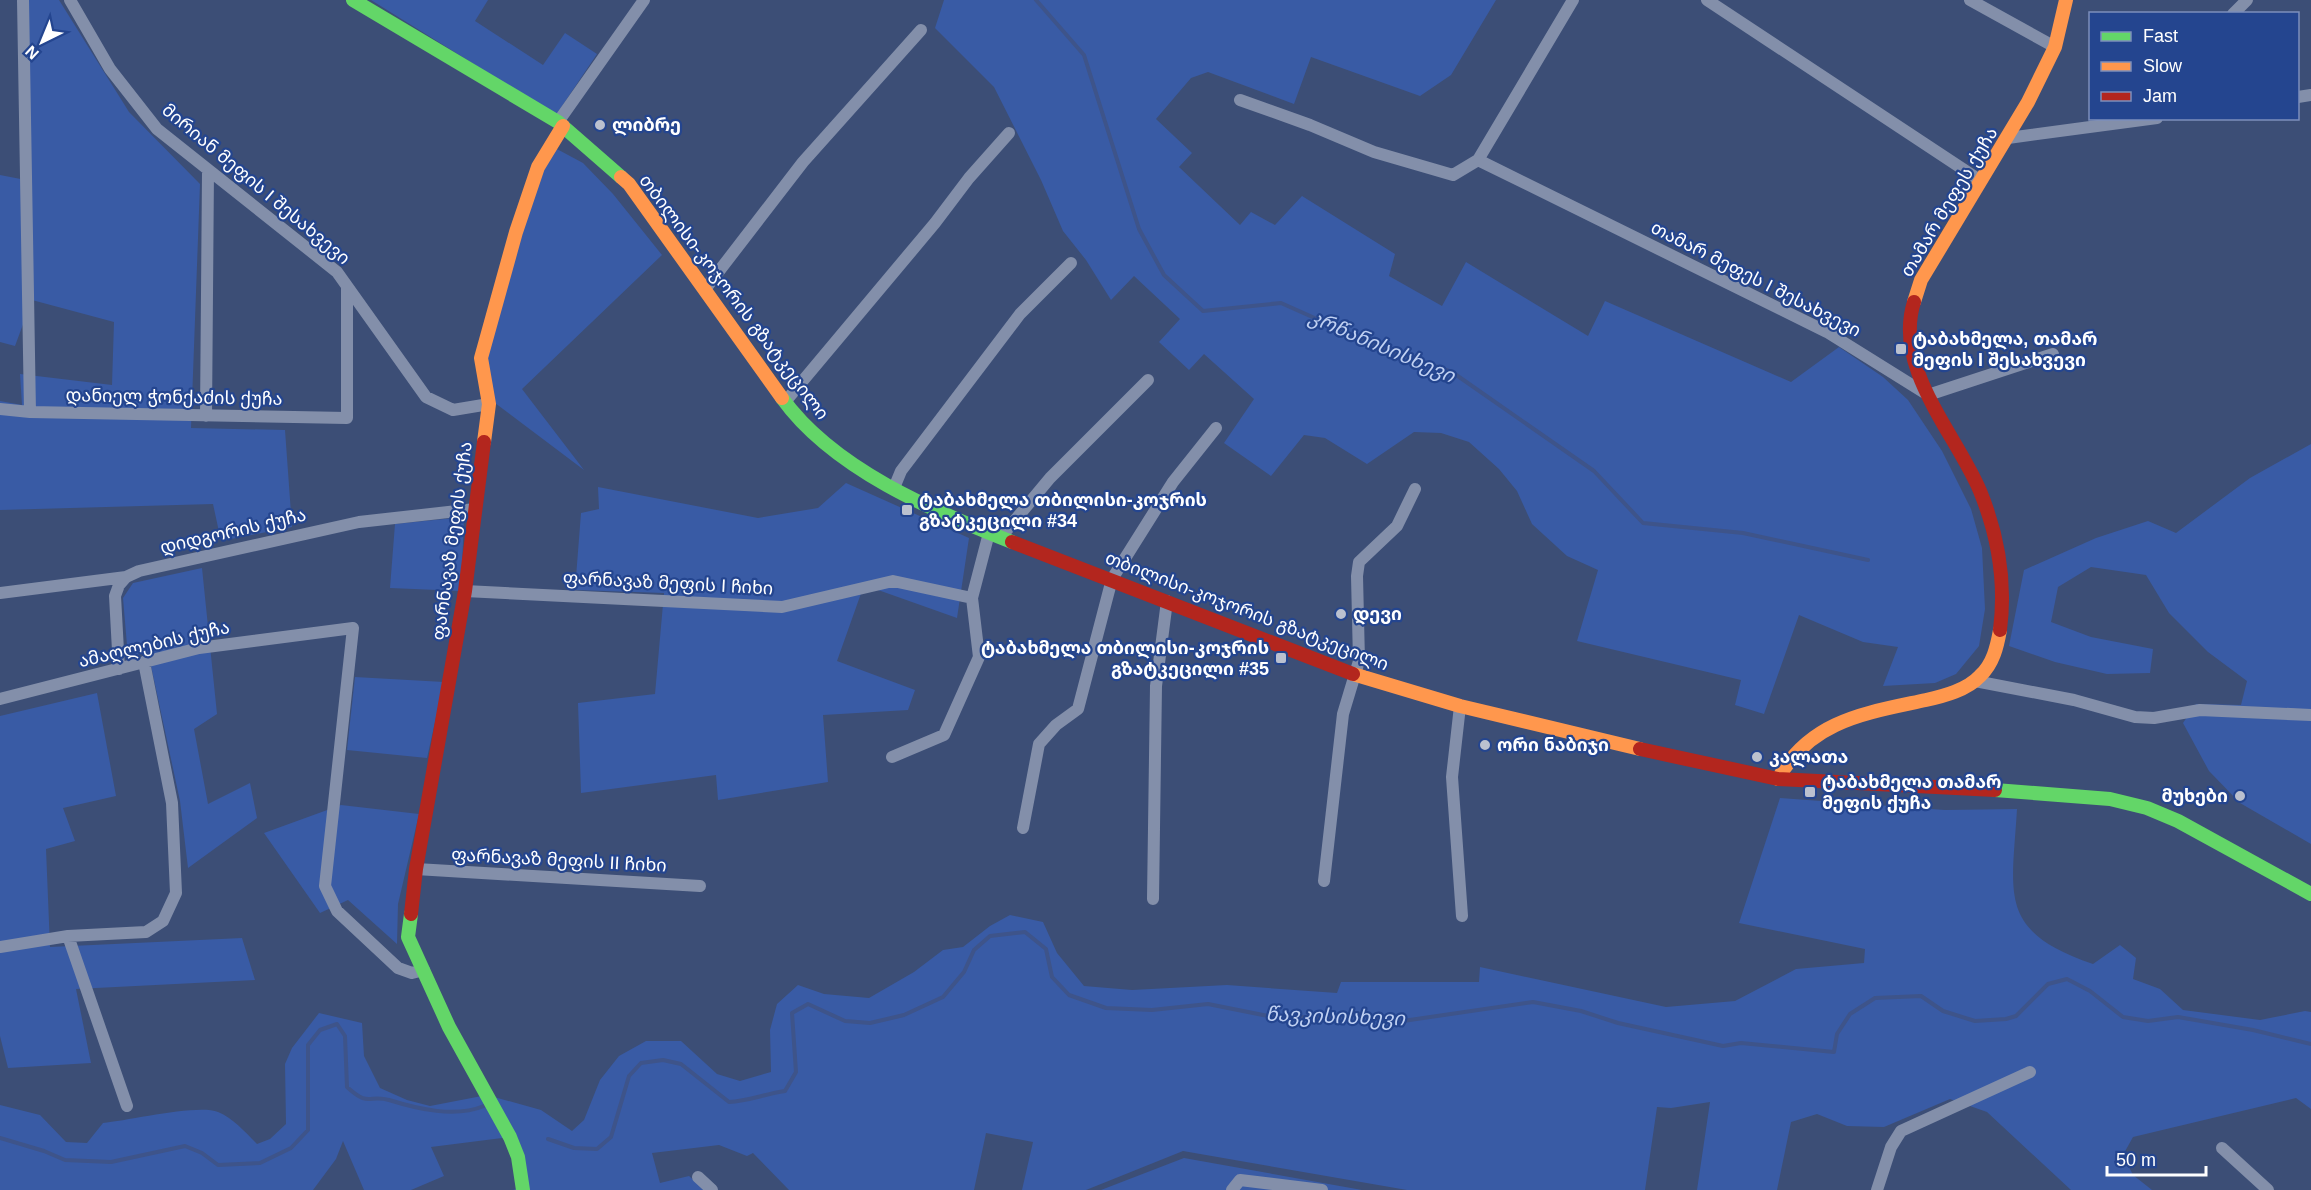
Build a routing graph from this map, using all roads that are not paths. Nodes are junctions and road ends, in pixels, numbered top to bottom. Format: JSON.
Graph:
{"nodes":[{"id":1,"x":23,"y":0,"type":"edge"},
{"id":2,"x":70,"y":0,"type":"edge"},
{"id":3,"x":644,"y":0,"type":"edge"},
{"id":4,"x":1573,"y":0,"type":"edge"},
{"id":5,"x":1707,"y":0,"type":"edge"},
{"id":6,"x":1971,"y":0,"type":"edge"},
{"id":7,"x":2067,"y":0,"type":"edge"},
{"id":8,"x":2247,"y":0,"type":"edge"},
{"id":9,"x":359,"y":1,"type":"edge"},
{"id":10,"x":2235,"y":12,"type":"edge"},
{"id":11,"x":921,"y":30,"type":"dead end"},
{"id":12,"x":2055,"y":47,"type":"junction"},
{"id":13,"x":1240,"y":100,"type":"dead end"},
{"id":14,"x":2142,"y":120,"type":"edge"},
{"id":15,"x":560,"y":124,"type":"junction"},
{"id":16,"x":1009,"y":134,"type":"dead end"},
{"id":17,"x":2008,"y":138,"type":"junction"},
{"id":18,"x":1478,"y":160,"type":"junction"},
{"id":19,"x":208,"y":171,"type":"junction"},
{"id":20,"x":1981,"y":181,"type":"junction"},
{"id":21,"x":1071,"y":263,"type":"dead end"},
{"id":22,"x":348,"y":286,"type":"junction"},
{"id":23,"x":706,"y":288,"type":"junction"},
{"id":24,"x":2053,"y":354,"type":"dead end"},
{"id":25,"x":1148,"y":380,"type":"dead end"},
{"id":26,"x":1928,"y":395,"type":"junction"},
{"id":27,"x":785,"y":402,"type":"junction"},
{"id":28,"x":489,"y":404,"type":"junction"},
{"id":29,"x":0,"y":409,"type":"edge"},
{"id":30,"x":30,"y":412,"type":"junction"},
{"id":31,"x":206,"y":416,"type":"junction"},
{"id":32,"x":1216,"y":428,"type":"dead end"},
{"id":33,"x":894,"y":488,"type":"junction"},
{"id":34,"x":1415,"y":489,"type":"dead end"},
{"id":35,"x":475,"y":509,"type":"junction"},
{"id":36,"x":995,"y":535,"type":"junction"},
{"id":37,"x":126,"y":577,"type":"junction"},
{"id":38,"x":1112,"y":579,"type":"junction"},
{"id":39,"x":465,"y":591,"type":"junction"},
{"id":40,"x":0,"y":593,"type":"edge"},
{"id":41,"x":972,"y":598,"type":"junction"},
{"id":42,"x":1167,"y":601,"type":"junction"},
{"id":43,"x":144,"y":662,"type":"junction"},
{"id":44,"x":119,"y":669,"type":"junction"},
{"id":45,"x":1355,"y":675,"type":"junction"},
{"id":46,"x":1975,"y":681,"type":"junction"},
{"id":47,"x":0,"y":699,"type":"edge"},
{"id":48,"x":1460,"y":706,"type":"junction"},
{"id":49,"x":2311,"y":715,"type":"edge"},
{"id":50,"x":892,"y":757,"type":"dead end"},
{"id":51,"x":1778,"y":779,"type":"junction"},
{"id":52,"x":1023,"y":828,"type":"dead end"},
{"id":53,"x":416,"y":869,"type":"junction"},
{"id":54,"x":1324,"y":881,"type":"dead end"},
{"id":55,"x":700,"y":886,"type":"dead end"},
{"id":56,"x":2311,"y":894,"type":"edge"},
{"id":57,"x":1153,"y":899,"type":"dead end"},
{"id":58,"x":1462,"y":916,"type":"dead end"},
{"id":59,"x":68,"y":936,"type":"junction"},
{"id":60,"x":0,"y":946,"type":"edge"},
{"id":61,"x":424,"y":970,"type":"junction"},
{"id":62,"x":2030,"y":1072,"type":"dead end"},
{"id":63,"x":127,"y":1106,"type":"dead end"},
{"id":64,"x":2222,"y":1148,"type":"dead end"},
{"id":65,"x":698,"y":1177,"type":"dead end"},
{"id":66,"x":523,"y":1190,"type":"edge"},
{"id":67,"x":712,"y":1190,"type":"edge"},
{"id":68,"x":1232,"y":1190,"type":"edge"},
{"id":69,"x":1322,"y":1190,"type":"edge"},
{"id":70,"x":1876,"y":1190,"type":"edge"},
{"id":71,"x":2268,"y":1190,"type":"edge"}],
"edges":[{"from":1,"to":30,"type":"street"},
{"from":2,"to":19,"type":"street","name":"მირიან მეფის I შესახვევი"},
{"from":3,"to":15,"type":"street"},
{"from":4,"to":18,"type":"street"},
{"from":5,"to":20,"type":"street"},
{"from":6,"to":12,"type":"street"},
{"from":7,"to":12,"type":"main road","name":"თამარ მეფეს ქუჩა"},
{"from":8,"to":10,"type":"street"},
{"from":9,"to":15,"type":"main road","name":"თბილისი-კოჯორის გზატკეცილი"},
{"from":11,"to":23,"type":"street"},
{"from":12,"to":17,"type":"main road","name":"თამარ მეფეს ქუჩა"},
{"from":13,"to":18,"type":"street"},
{"from":14,"to":17,"type":"street"},
{"from":15,"to":23,"type":"main road","name":"თბილისი-კოჯორის გზატკეცილი"},
{"from":15,"to":28,"type":"main road","name":"ფარნავაზ მეფის ქუჩა"},
{"from":16,"to":27,"type":"street"},
{"from":17,"to":20,"type":"main road","name":"თამარ მეფეს ქუჩა"},
{"from":18,"to":26,"type":"street","name":"თამარ მეფეს I შესახვევი"},
{"from":19,"to":22,"type":"street","name":"მირიან მეფის I შესახვევი"},
{"from":19,"to":31,"type":"street"},
{"from":20,"to":26,"type":"main road","name":"თამარ მეფეს ქუჩა"},
{"from":21,"to":33,"type":"street"},
{"from":22,"to":28,"type":"street","name":"მირიან მეფის I შესახვევი"},
{"from":22,"to":31,"type":"street","name":"დანიელ ჭონქაძის ქუჩა"},
{"from":23,"to":27,"type":"main road","name":"თბილისი-კოჯორის გზატკეცილი"},
{"from":24,"to":26,"type":"street"},
{"from":25,"to":36,"type":"street"},
{"from":26,"to":46,"type":"main road","name":"თამარ მეფეს ქუჩა"},
{"from":27,"to":33,"type":"main road","name":"თბილისი-კოჯორის გზატკეცილი"},
{"from":28,"to":35,"type":"main road","name":"ფარნავაზ მეფის ქუჩა"},
{"from":29,"to":30,"type":"street","name":"დანიელ ჭონქაძის ქუჩა"},
{"from":30,"to":31,"type":"street","name":"დანიელ ჭონქაძის ქუჩა"},
{"from":32,"to":38,"type":"street"},
{"from":33,"to":36,"type":"main road","name":"თბილისი-კოჯორის გზატკეცილი"},
{"from":34,"to":45,"type":"street"},
{"from":35,"to":37,"type":"street","name":"დიდგორის ქუჩა"},
{"from":35,"to":39,"type":"main road","name":"ფარნავაზ მეფის ქუჩა"},
{"from":36,"to":38,"type":"main road","name":"თბილისი-კოჯორის გზატკეცილი"},
{"from":36,"to":41,"type":"street"},
{"from":37,"to":40,"type":"street","name":"დიდგორის ქუჩა"},
{"from":37,"to":44,"type":"street"},
{"from":38,"to":42,"type":"main road","name":"თბილისი-კოჯორის გზატკეცილი"},
{"from":38,"to":52,"type":"street"},
{"from":39,"to":41,"type":"street","name":"ფარნავაზ მეფის I ჩიხი"},
{"from":39,"to":53,"type":"main road","name":"ფარნავაზ მეფის ქუჩა"},
{"from":41,"to":50,"type":"street"},
{"from":42,"to":45,"type":"main road","name":"თბილისი-კოჯორის გზატკეცილი"},
{"from":42,"to":57,"type":"street"},
{"from":43,"to":44,"type":"street","name":"ამაღლების ქუჩა"},
{"from":43,"to":59,"type":"street"},
{"from":43,"to":61,"type":"street","name":"ამაღლების ქუჩა"},
{"from":44,"to":47,"type":"street","name":"ამაღლების ქუჩა"},
{"from":45,"to":48,"type":"main road","name":"თბილისი-კოჯორის გზატკეცილი"},
{"from":45,"to":54,"type":"street"},
{"from":46,"to":49,"type":"street"},
{"from":46,"to":51,"type":"main road"},
{"from":48,"to":51,"type":"main road","name":"თბილისი-კოჯორის გზატკეცილი"},
{"from":48,"to":58,"type":"street"},
{"from":51,"to":56,"type":"main road","name":"თბილისი-კოჯორის გზატკეცილი"},
{"from":53,"to":55,"type":"street","name":"ფარნავაზ მეფის II ჩიხი"},
{"from":53,"to":61,"type":"main road","name":"ფარნავაზ მეფის ქუჩა"},
{"from":59,"to":60,"type":"street"},
{"from":59,"to":63,"type":"street"},
{"from":61,"to":66,"type":"main road","name":"ფარნავაზ მეფის ქუჩა"},
{"from":62,"to":70,"type":"street"},
{"from":64,"to":71,"type":"street"},
{"from":65,"to":67,"type":"street"},
{"from":68,"to":69,"type":"street"}]}
